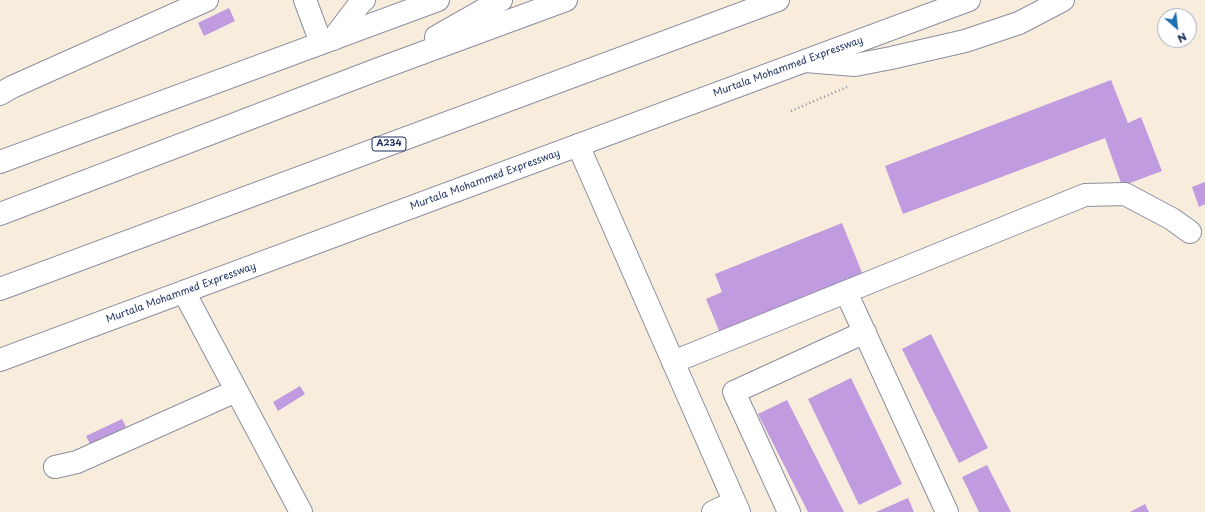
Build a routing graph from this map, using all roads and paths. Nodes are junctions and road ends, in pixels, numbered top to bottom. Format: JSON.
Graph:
{"nodes":[{"id":1,"x":207,"y":0,"type":"edge"},
{"id":2,"x":305,"y":0,"type":"edge"},
{"id":3,"x":364,"y":0,"type":"edge"},
{"id":4,"x":438,"y":0,"type":"edge"},
{"id":5,"x":501,"y":0,"type":"edge"},
{"id":6,"x":566,"y":0,"type":"edge"},
{"id":7,"x":778,"y":0,"type":"edge"},
{"id":8,"x":970,"y":0,"type":"edge"},
{"id":9,"x":1063,"y":0,"type":"edge"},
{"id":10,"x":327,"y":41,"type":"junction"},
{"id":11,"x":805,"y":61,"type":"junction"},
{"id":12,"x":376,"y":70,"type":"junction"},
{"id":13,"x":0,"y":94,"type":"edge"},
{"id":14,"x":823,"y":98,"type":"dead end"},
{"id":15,"x":791,"y":111,"type":"dead end"},
{"id":16,"x":578,"y":145,"type":"junction"},
{"id":17,"x":0,"y":162,"type":"edge"},
{"id":18,"x":0,"y":214,"type":"edge"},
{"id":19,"x":1190,"y":232,"type":"dead end"},
{"id":20,"x":0,"y":289,"type":"edge"},
{"id":21,"x":184,"y":292,"type":"junction"},
{"id":22,"x":846,"y":292,"type":"junction"},
{"id":23,"x":865,"y":332,"type":"junction"},
{"id":24,"x":5,"y":357,"type":"edge"},
{"id":25,"x":673,"y":362,"type":"junction"},
{"id":26,"x":236,"y":391,"type":"junction"},
{"id":27,"x":55,"y":467,"type":"dead end"},
{"id":28,"x":737,"y":507,"type":"edge"},
{"id":29,"x":301,"y":512,"type":"edge"},
{"id":30,"x":713,"y":512,"type":"edge"},
{"id":31,"x":789,"y":512,"type":"edge"},
{"id":32,"x":947,"y":512,"type":"edge"}],
"edges":[{"from":1,"to":13,"type":"main road"},
{"from":2,"to":10,"type":"main road"},
{"from":3,"to":10,"type":"main road"},
{"from":4,"to":10,"type":"main road"},
{"from":5,"to":12,"type":"main road"},
{"from":6,"to":12,"type":"main road"},
{"from":7,"to":20,"type":"main road","number":"A234"},
{"from":8,"to":11,"type":"main road","name":"Murtala Mohammed Expressway"},
{"from":9,"to":11,"type":"main road"},
{"from":10,"to":17,"type":"main road"},
{"from":11,"to":16,"type":"main road","name":"Murtala Mohammed Expressway"},
{"from":12,"to":18,"type":"main road"},
{"from":14,"to":15,"type":"path"},
{"from":16,"to":21,"type":"main road","name":"Murtala Mohammed Expressway"},
{"from":16,"to":25,"type":"main road"},
{"from":19,"to":22,"type":"main road"},
{"from":21,"to":24,"type":"main road","name":"Murtala Mohammed Expressway"},
{"from":21,"to":26,"type":"main road"},
{"from":22,"to":23,"type":"main road"},
{"from":22,"to":25,"type":"main road"},
{"from":23,"to":31,"type":"main road"},
{"from":23,"to":32,"type":"main road"},
{"from":25,"to":28,"type":"main road"},
{"from":26,"to":27,"type":"main road"},
{"from":26,"to":29,"type":"main road"},
{"from":28,"to":30,"type":"main road"}]}
